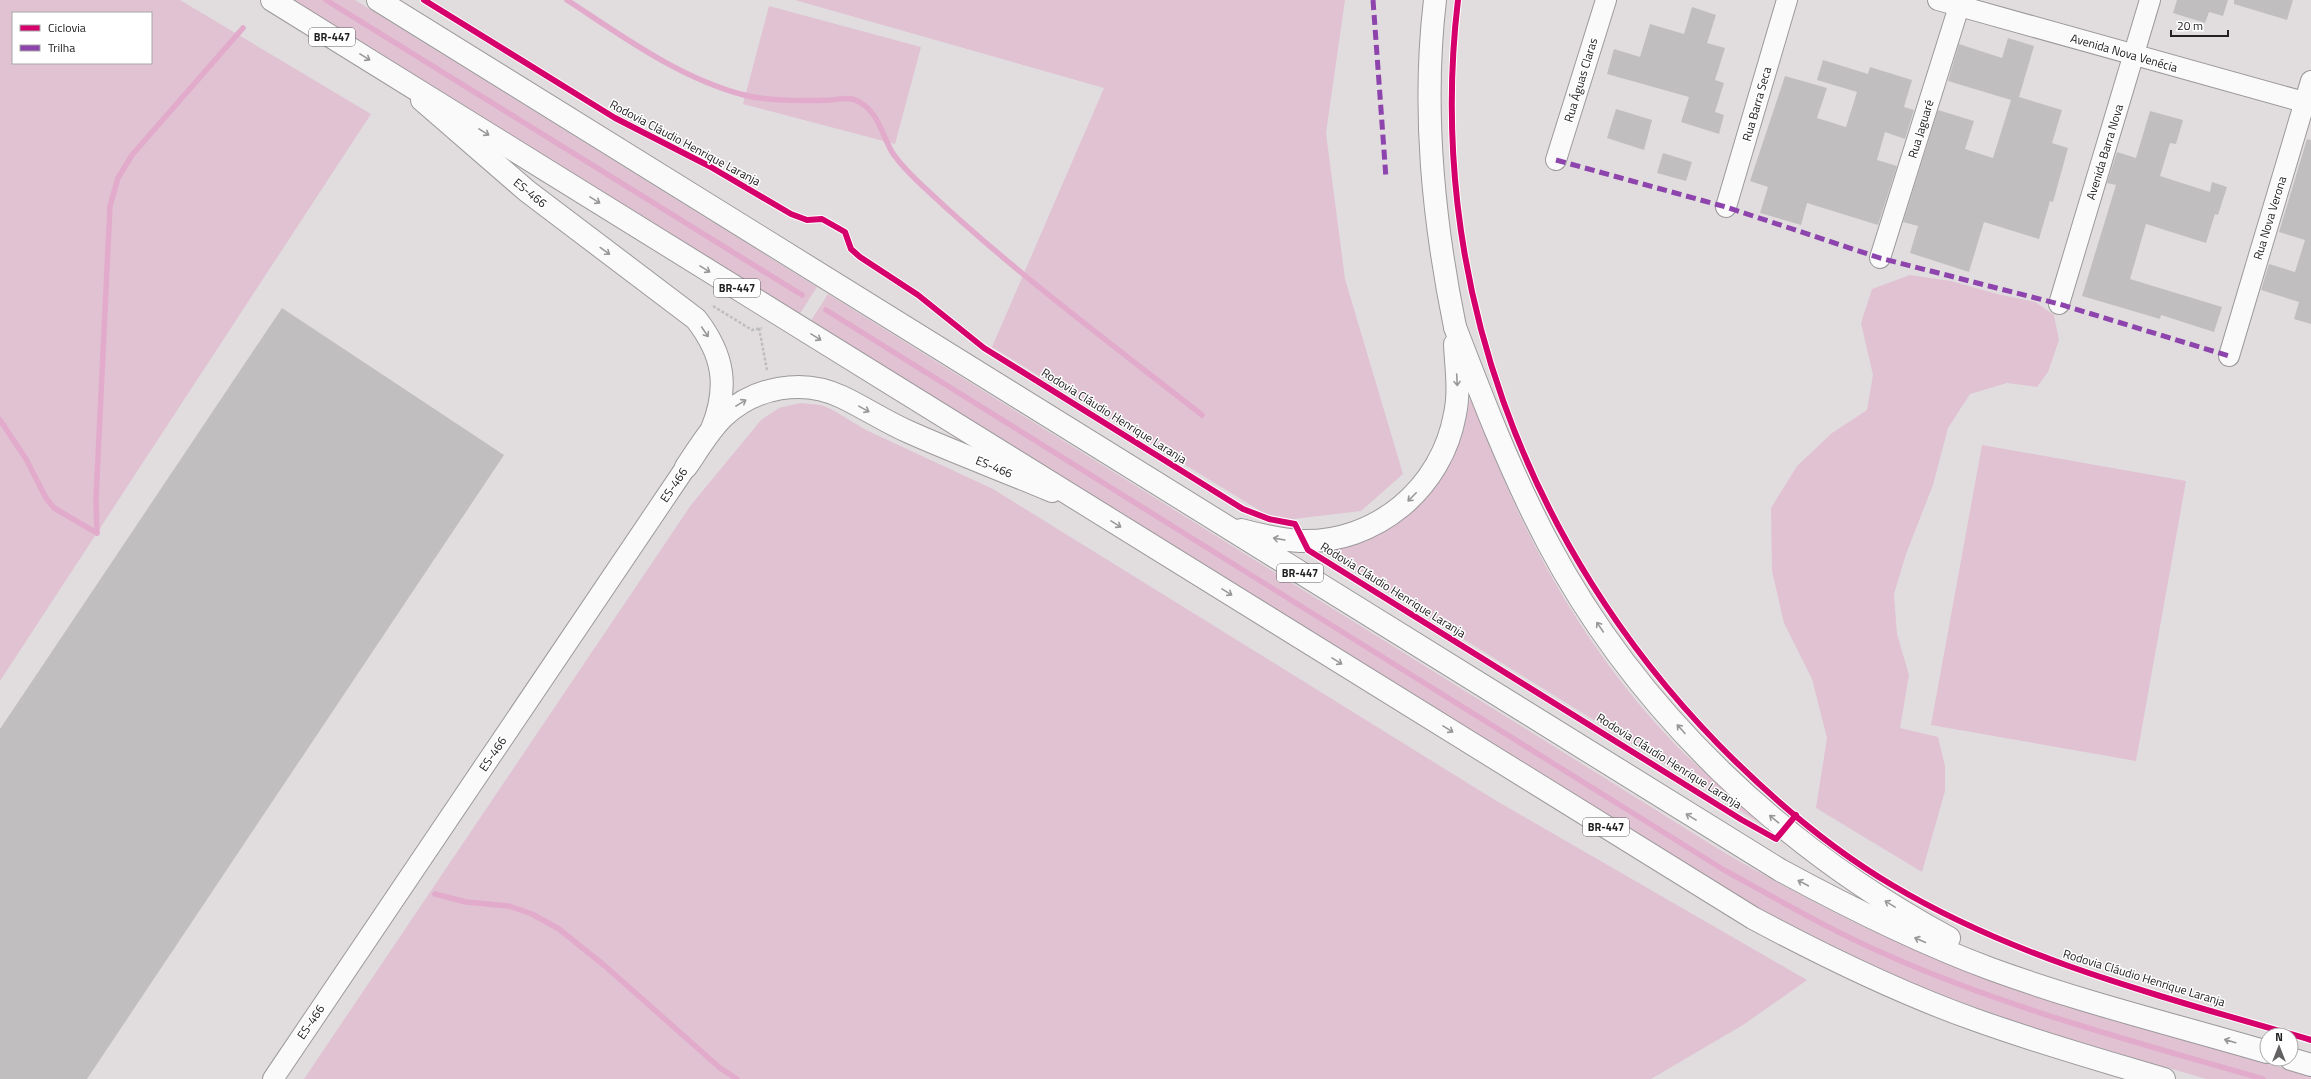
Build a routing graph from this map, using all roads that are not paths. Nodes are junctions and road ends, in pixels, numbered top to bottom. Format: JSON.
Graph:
{"nodes":[{"id":1,"x":272,"y":0,"type":"edge"},
{"id":2,"x":378,"y":0,"type":"edge"},
{"id":3,"x":1435,"y":0,"type":"edge"},
{"id":4,"x":1606,"y":0,"type":"edge"},
{"id":5,"x":1787,"y":0,"type":"edge"},
{"id":6,"x":1938,"y":0,"type":"edge"},
{"id":7,"x":2150,"y":0,"type":"edge"},
{"id":8,"x":1960,"y":3,"type":"edge"},
{"id":9,"x":2134,"y":56,"type":"junction"},
{"id":10,"x":392,"y":74,"type":"junction"},
{"id":11,"x":2311,"y":81,"type":"edge"},
{"id":12,"x":2308,"y":103,"type":"edge"},
{"id":13,"x":1556,"y":160,"type":"dead end"},
{"id":14,"x":1726,"y":208,"type":"dead end"},
{"id":15,"x":1880,"y":258,"type":"dead end"},
{"id":16,"x":2059,"y":304,"type":"dead end"},
{"id":17,"x":1454,"y":327,"type":"junction"},
{"id":18,"x":2229,"y":356,"type":"dead end"},
{"id":19,"x":712,"y":429,"type":"junction"},
{"id":20,"x":686,"y":467,"type":"joint"},
{"id":21,"x":1083,"y":503,"type":"junction"},
{"id":22,"x":1224,"y":526,"type":"junction"},
{"id":23,"x":2102,"y":1004,"type":"junction"},
{"id":24,"x":2259,"y":1050,"type":"edge"},
{"id":25,"x":2299,"y":1061,"type":"edge"},
{"id":26,"x":2311,"y":1065,"type":"edge"},
{"id":27,"x":273,"y":1079,"type":"edge"},
{"id":28,"x":2164,"y":1079,"type":"edge"}],
"edges":[{"from":1,"to":10,"type":"main road","number":"BR-447","one_way":true},
{"from":2,"to":22,"type":"main road","number":"BR-447"},
{"from":3,"to":17,"type":"main road"},
{"from":4,"to":13,"type":"street","name":"Rua Águas Claras"},
{"from":5,"to":14,"type":"street","name":"Rua Barra Seca"},
{"from":6,"to":8,"type":"street","name":"Avenida Nova Venécia"},
{"from":7,"to":9,"type":"street","name":"Avenida Barra Nova"},
{"from":8,"to":9,"type":"street","name":"Avenida Nova Venécia"},
{"from":8,"to":15,"type":"street","name":"Rua Jaguaré"},
{"from":9,"to":12,"type":"street","name":"Avenida Nova Venécia"},
{"from":9,"to":16,"type":"street","name":"Avenida Barra Nova"},
{"from":10,"to":19,"type":"main road","name":"ES-466","one_way":true},
{"from":10,"to":21,"type":"main road","number":"BR-447","one_way":true},
{"from":11,"to":12,"type":"street","name":"Rua Nova Verona"},
{"from":12,"to":18,"type":"street","name":"Rua Nova Verona"},
{"from":17,"to":22,"type":"main road","one_way":true},
{"from":23,"to":17,"type":"main road","one_way":true},
{"from":19,"to":20,"type":"main road","name":"ES-466"},
{"from":19,"to":21,"type":"main road","name":"ES-466","one_way":true},
{"from":20,"to":27,"type":"street","name":"ES-466"},
{"from":21,"to":28,"type":"main road","number":"BR-447","one_way":true},
{"from":23,"to":22,"type":"main road","number":"BR-447","one_way":true},
{"from":24,"to":23,"type":"main road","number":"BR-447","one_way":true},
{"from":25,"to":26,"type":"main road"}]}
